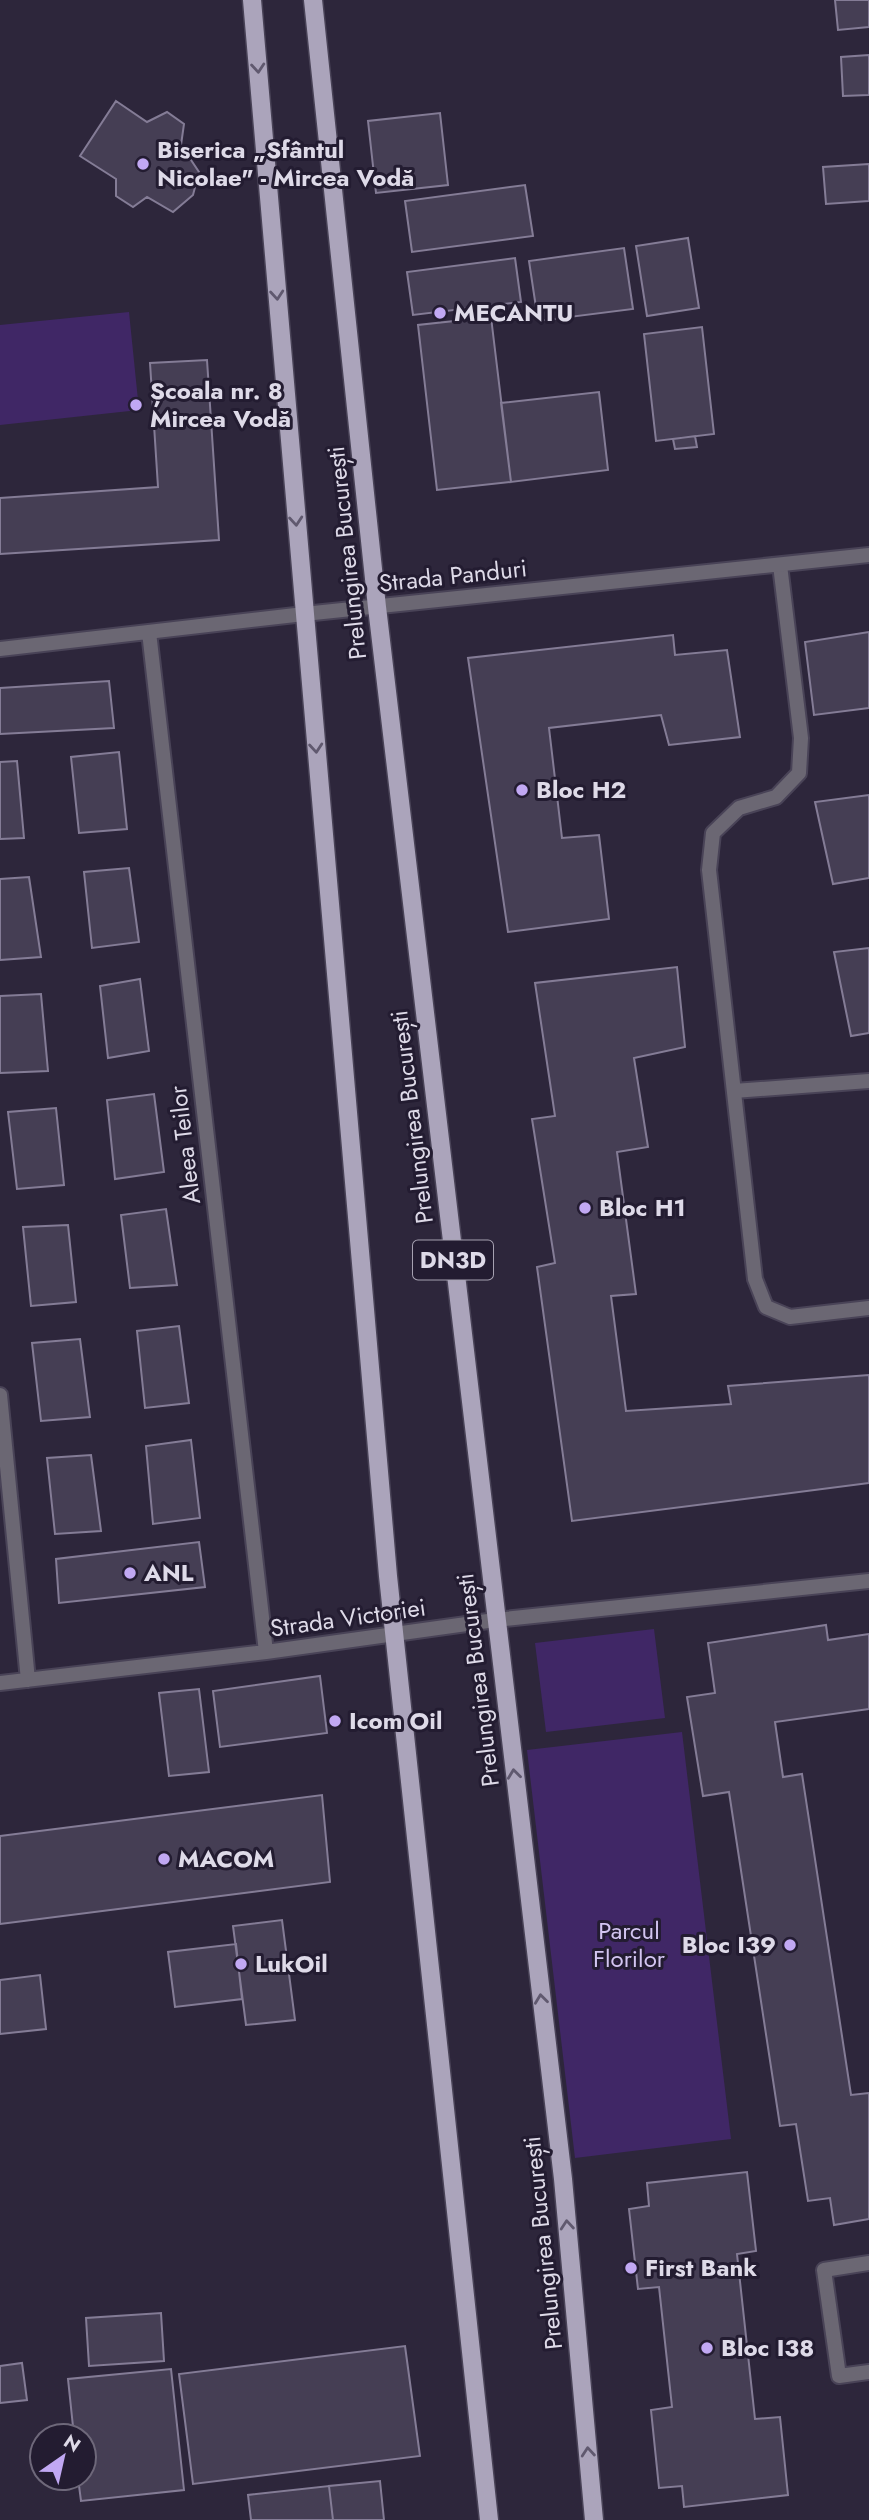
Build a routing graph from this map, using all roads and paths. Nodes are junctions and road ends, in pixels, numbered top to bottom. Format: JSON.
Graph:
{"nodes":[{"id":1,"x":252,"y":0,"type":"edge"},
{"id":2,"x":313,"y":0,"type":"edge"},
{"id":3,"x":869,"y":555,"type":"edge"},
{"id":4,"x":780,"y":565,"type":"junction"},
{"id":5,"x":376,"y":607,"type":"junction"},
{"id":6,"x":304,"y":614,"type":"junction"},
{"id":7,"x":149,"y":632,"type":"junction"},
{"id":8,"x":0,"y":649,"type":"edge"},
{"id":9,"x":869,"y":1081,"type":"edge"},
{"id":10,"x":734,"y":1091,"type":"junction"},
{"id":11,"x":869,"y":1308,"type":"edge"},
{"id":12,"x":0,"y":1395,"type":"edge"},
{"id":13,"x":869,"y":1581,"type":"edge"},
{"id":14,"x":495,"y":1620,"type":"junction"},
{"id":15,"x":394,"y":1635,"type":"junction"},
{"id":16,"x":266,"y":1652,"type":"junction"},
{"id":17,"x":28,"y":1681,"type":"junction"},
{"id":18,"x":0,"y":1683,"type":"edge"},
{"id":19,"x":869,"y":2263,"type":"edge"},
{"id":20,"x":869,"y":2372,"type":"edge"},
{"id":21,"x":488,"y":2520,"type":"edge"},
{"id":22,"x":594,"y":2520,"type":"edge"}],
"edges":[{"from":1,"to":6,"type":"main road","name":"Prelungirea București","one_way":true},
{"from":2,"to":5,"type":"main road","name":"Prelungirea București","number":"DN3D"},
{"from":3,"to":4,"type":"street","name":"Strada Panduri"},
{"from":4,"to":5,"type":"street","name":"Strada Panduri"},
{"from":4,"to":10,"type":"street"},
{"from":5,"to":6,"type":"street","name":"Strada Panduri"},
{"from":5,"to":14,"type":"main road","name":"Prelungirea București","number":"DN3D"},
{"from":6,"to":7,"type":"street","name":"Strada Panduri"},
{"from":6,"to":15,"type":"main road","name":"Prelungirea București","one_way":true},
{"from":7,"to":8,"type":"street","name":"Strada Panduri"},
{"from":7,"to":16,"type":"street","name":"Aleea Teilor"},
{"from":9,"to":10,"type":"street"},
{"from":10,"to":11,"type":"street"},
{"from":12,"to":17,"type":"street"},
{"from":13,"to":14,"type":"street","name":"Strada Victoriei"},
{"from":14,"to":15,"type":"street","name":"Strada Victoriei"},
{"from":22,"to":14,"type":"main road","name":"Prelungirea București","number":"DN3D","one_way":true},
{"from":15,"to":16,"type":"street","name":"Strada Victoriei"},
{"from":15,"to":21,"type":"main road","name":"Prelungirea București"},
{"from":16,"to":17,"type":"street","name":"Strada Victoriei"},
{"from":17,"to":18,"type":"street","name":"Strada Victoriei"},
{"from":19,"to":20,"type":"street"}]}
